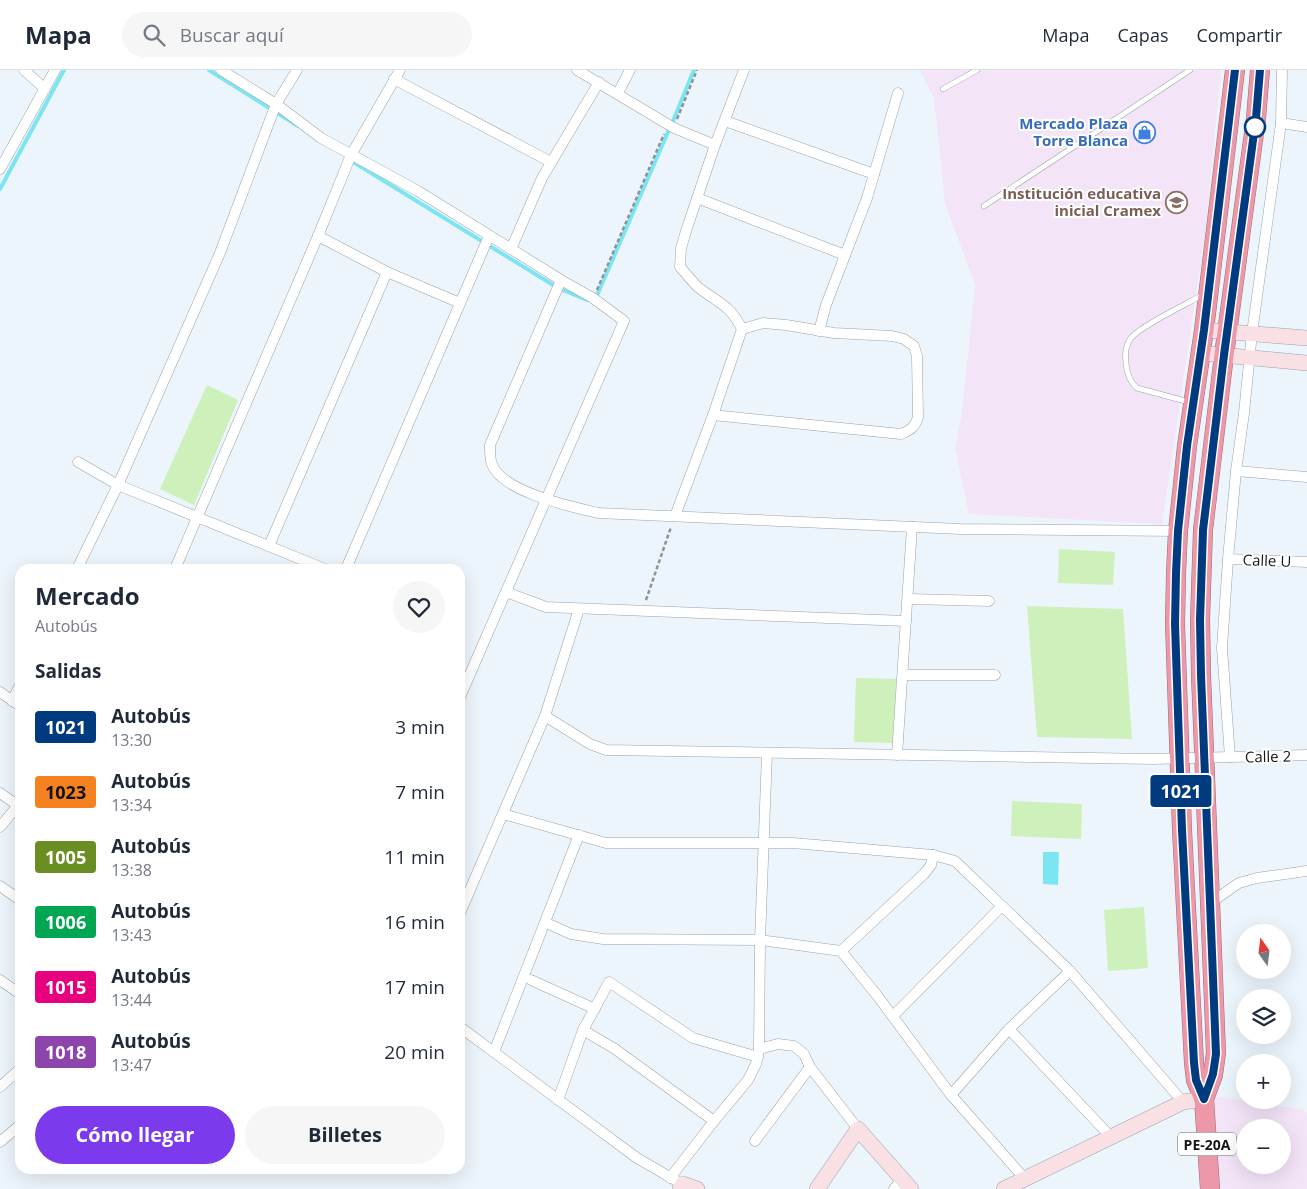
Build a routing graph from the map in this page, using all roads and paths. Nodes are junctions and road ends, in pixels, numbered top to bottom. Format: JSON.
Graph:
{"nodes":[{"id":1,"x":24,"y":70,"type":"edge"},
{"id":2,"x":55,"y":70,"type":"edge"},
{"id":3,"x":221,"y":70,"type":"edge"},
{"id":4,"x":297,"y":70,"type":"edge"},
{"id":5,"x":577,"y":70,"type":"edge"},
{"id":6,"x":630,"y":70,"type":"edge"},
{"id":7,"x":697,"y":70,"type":"edge"},
{"id":8,"x":744,"y":70,"type":"edge"},
{"id":9,"x":977,"y":70,"type":"edge"},
{"id":10,"x":1190,"y":70,"type":"edge"},
{"id":11,"x":1235,"y":70,"type":"edge"},
{"id":12,"x":1260,"y":70,"type":"edge"},
{"id":13,"x":1282,"y":70,"type":"edge"},
{"id":14,"x":397,"y":74,"type":"edge"},
{"id":15,"x":599,"y":82,"type":"junction"},
{"id":16,"x":45,"y":89,"type":"junction"},
{"id":17,"x":942,"y":89,"type":"dead end"},
{"id":18,"x":618,"y":93,"type":"junction"},
{"id":19,"x":898,"y":94,"type":"dead end"},
{"id":20,"x":276,"y":104,"type":"junction"},
{"id":21,"x":725,"y":121,"type":"junction"},
{"id":22,"x":1281,"y":123,"type":"junction"},
{"id":23,"x":1307,"y":127,"type":"edge"},
{"id":24,"x":674,"y":128,"type":"junction"},
{"id":25,"x":715,"y":145,"type":"junction"},
{"id":26,"x":3,"y":154,"type":"edge"},
{"id":27,"x":351,"y":155,"type":"junction"},
{"id":28,"x":551,"y":162,"type":"junction"},
{"id":29,"x":0,"y":169,"type":"edge"},
{"id":30,"x":874,"y":174,"type":"junction"},
{"id":31,"x":698,"y":198,"type":"junction"},
{"id":32,"x":984,"y":206,"type":"dead end"},
{"id":33,"x":318,"y":236,"type":"junction"},
{"id":34,"x":489,"y":236,"type":"junction"},
{"id":35,"x":511,"y":249,"type":"junction"},
{"id":36,"x":845,"y":255,"type":"junction"},
{"id":37,"x":388,"y":272,"type":"junction"},
{"id":38,"x":561,"y":280,"type":"junction"},
{"id":39,"x":1209,"y":291,"type":"junction"},
{"id":40,"x":593,"y":298,"type":"junction"},
{"id":41,"x":460,"y":303,"type":"junction"},
{"id":42,"x":742,"y":329,"type":"junction"},
{"id":43,"x":1204,"y":330,"type":"junction"},
{"id":44,"x":819,"y":331,"type":"junction"},
{"id":45,"x":1227,"y":331,"type":"junction"},
{"id":46,"x":1252,"y":334,"type":"junction"},
{"id":47,"x":1307,"y":338,"type":"edge"},
{"id":48,"x":1201,"y":353,"type":"junction"},
{"id":49,"x":1224,"y":355,"type":"junction"},
{"id":50,"x":1250,"y":358,"type":"junction"},
{"id":51,"x":1307,"y":363,"type":"edge"},
{"id":52,"x":1194,"y":403,"type":"junction"},
{"id":53,"x":713,"y":416,"type":"junction"},
{"id":54,"x":78,"y":462,"type":"dead end"},
{"id":55,"x":1236,"y":470,"type":"junction"},
{"id":56,"x":1307,"y":477,"type":"edge"},
{"id":57,"x":118,"y":485,"type":"junction"},
{"id":58,"x":546,"y":500,"type":"junction"},
{"id":59,"x":198,"y":516,"type":"junction"},
{"id":60,"x":675,"y":516,"type":"junction"},
{"id":61,"x":912,"y":527,"type":"junction"},
{"id":62,"x":1178,"y":531,"type":"junction"},
{"id":63,"x":270,"y":546,"type":"junction"},
{"id":64,"x":1228,"y":558,"type":"junction"},
{"id":65,"x":1307,"y":562,"type":"edge"},
{"id":66,"x":79,"y":564,"type":"edge"},
{"id":67,"x":177,"y":564,"type":"edge"},
{"id":68,"x":313,"y":564,"type":"edge"},
{"id":69,"x":348,"y":564,"type":"edge"},
{"id":70,"x":506,"y":592,"type":"junction"},
{"id":71,"x":908,"y":599,"type":"junction"},
{"id":72,"x":988,"y":601,"type":"dead end"},
{"id":73,"x":579,"y":609,"type":"junction"},
{"id":74,"x":642,"y":612,"type":"junction"},
{"id":75,"x":906,"y":621,"type":"junction"},
{"id":76,"x":903,"y":675,"type":"junction"},
{"id":77,"x":995,"y":675,"type":"dead end"},
{"id":78,"x":465,"y":685,"type":"edge"},
{"id":79,"x":0,"y":692,"type":"edge"},
{"id":80,"x":15,"y":702,"type":"edge"},
{"id":81,"x":545,"y":716,"type":"junction"},
{"id":82,"x":767,"y":752,"type":"junction"},
{"id":83,"x":897,"y":755,"type":"junction"},
{"id":84,"x":1307,"y":755,"type":"edge"},
{"id":85,"x":1230,"y":757,"type":"junction"},
{"id":86,"x":1203,"y":758,"type":"junction"},
{"id":87,"x":1180,"y":760,"type":"junction"},
{"id":88,"x":0,"y":794,"type":"edge"},
{"id":89,"x":15,"y":803,"type":"edge"},
{"id":90,"x":15,"y":810,"type":"edge"},
{"id":91,"x":503,"y":814,"type":"junction"},
{"id":92,"x":0,"y":827,"type":"edge"},
{"id":93,"x":580,"y":835,"type":"junction"},
{"id":94,"x":765,"y":843,"type":"junction"},
{"id":95,"x":933,"y":855,"type":"junction"},
{"id":96,"x":1307,"y":871,"type":"edge"},
{"id":97,"x":0,"y":886,"type":"edge"},
{"id":98,"x":15,"y":896,"type":"edge"},
{"id":99,"x":465,"y":901,"type":"edge"},
{"id":100,"x":1210,"y":903,"type":"junction"},
{"id":101,"x":1002,"y":906,"type":"junction"},
{"id":102,"x":551,"y":924,"type":"dead end"},
{"id":103,"x":760,"y":940,"type":"junction"},
{"id":104,"x":841,"y":951,"type":"junction"},
{"id":105,"x":1070,"y":971,"type":"junction"},
{"id":106,"x":0,"y":980,"type":"edge"},
{"id":107,"x":531,"y":980,"type":"dead end"},
{"id":108,"x":15,"y":990,"type":"edge"},
{"id":109,"x":595,"y":1009,"type":"junction"},
{"id":110,"x":893,"y":1016,"type":"junction"},
{"id":111,"x":1009,"y":1029,"type":"junction"},
{"id":112,"x":583,"y":1030,"type":"junction"},
{"id":113,"x":465,"y":1031,"type":"edge"},
{"id":114,"x":494,"y":1052,"type":"junction"},
{"id":115,"x":758,"y":1053,"type":"junction"},
{"id":116,"x":810,"y":1067,"type":"junction"},
{"id":117,"x":15,"y":1074,"type":"edge"},
{"id":118,"x":0,"y":1087,"type":"edge"},
{"id":119,"x":951,"y":1095,"type":"junction"},
{"id":120,"x":1204,"y":1099,"type":"junction"},
{"id":121,"x":558,"y":1100,"type":"junction"},
{"id":122,"x":1183,"y":1102,"type":"junction"},
{"id":123,"x":714,"y":1121,"type":"junction"},
{"id":124,"x":858,"y":1129,"type":"junction"},
{"id":125,"x":15,"y":1130,"type":"edge"},
{"id":126,"x":1110,"y":1137,"type":"junction"},
{"id":127,"x":755,"y":1141,"type":"dead end"},
{"id":128,"x":0,"y":1142,"type":"edge"},
{"id":129,"x":1025,"y":1179,"type":"junction"},
{"id":130,"x":682,"y":1185,"type":"edge"},
{"id":131,"x":902,"y":1186,"type":"edge"},
{"id":132,"x":817,"y":1189,"type":"edge"},
{"id":133,"x":1004,"y":1189,"type":"edge"},
{"id":134,"x":1210,"y":1189,"type":"edge"}],
"edges":[{"from":1,"to":16,"type":"street"},
{"from":2,"to":16,"type":"street"},
{"from":3,"to":20,"type":"street"},
{"from":4,"to":20,"type":"street"},
{"from":5,"to":15,"type":"street"},
{"from":6,"to":18,"type":"street"},
{"from":7,"to":24,"type":"path"},
{"from":8,"to":21,"type":"street"},
{"from":9,"to":17,"type":"lane"},
{"from":10,"to":32,"type":"lane"},
{"from":11,"to":39,"type":"highway","number":"PE-20A"},
{"from":12,"to":45,"type":"highway","number":"PE-20A"},
{"from":13,"to":22,"type":"street"},
{"from":14,"to":27,"type":"street"},
{"from":14,"to":28,"type":"street"},
{"from":15,"to":18,"type":"street"},
{"from":15,"to":28,"type":"street"},
{"from":16,"to":26,"type":"street"},
{"from":18,"to":24,"type":"street"},
{"from":19,"to":30,"type":"street"},
{"from":20,"to":27,"type":"street"},
{"from":20,"to":57,"type":"street"},
{"from":21,"to":25,"type":"street"},
{"from":21,"to":30,"type":"street"},
{"from":22,"to":23,"type":"street"},
{"from":22,"to":46,"type":"street"},
{"from":24,"to":25,"type":"street"},
{"from":24,"to":40,"type":"path"},
{"from":25,"to":31,"type":"street"},
{"from":26,"to":29,"type":"street"},
{"from":27,"to":33,"type":"street"},
{"from":27,"to":34,"type":"street"},
{"from":28,"to":35,"type":"street"},
{"from":30,"to":36,"type":"street"},
{"from":31,"to":36,"type":"street"},
{"from":31,"to":42,"type":"street"},
{"from":33,"to":37,"type":"street"},
{"from":33,"to":59,"type":"street"},
{"from":34,"to":35,"type":"street"},
{"from":34,"to":41,"type":"street"},
{"from":35,"to":38,"type":"street"},
{"from":36,"to":44,"type":"street"},
{"from":37,"to":41,"type":"street"},
{"from":37,"to":63,"type":"street"},
{"from":38,"to":40,"type":"street"},
{"from":38,"to":58,"type":"street"},
{"from":39,"to":43,"type":"highway","number":"PE-20A"},
{"from":39,"to":52,"type":"lane"},
{"from":40,"to":58,"type":"street"},
{"from":41,"to":69,"type":"street"},
{"from":42,"to":44,"type":"street"},
{"from":42,"to":53,"type":"street"},
{"from":43,"to":45,"type":"street"},
{"from":43,"to":48,"type":"highway","number":"PE-20A"},
{"from":44,"to":53,"type":"street"},
{"from":45,"to":46,"type":"street"},
{"from":45,"to":49,"type":"highway","number":"PE-20A"},
{"from":46,"to":47,"type":"street"},
{"from":46,"to":50,"type":"street"},
{"from":48,"to":49,"type":"street"},
{"from":48,"to":52,"type":"highway","number":"PE-20A"},
{"from":49,"to":50,"type":"street"},
{"from":49,"to":86,"type":"highway","number":"PE-20A"},
{"from":50,"to":51,"type":"street"},
{"from":50,"to":55,"type":"street"},
{"from":52,"to":62,"type":"highway","number":"PE-20A"},
{"from":53,"to":60,"type":"street"},
{"from":54,"to":57,"type":"street"},
{"from":55,"to":56,"type":"street"},
{"from":55,"to":64,"type":"street"},
{"from":57,"to":59,"type":"street"},
{"from":57,"to":66,"type":"street"},
{"from":58,"to":60,"type":"street"},
{"from":58,"to":70,"type":"street"},
{"from":59,"to":63,"type":"street"},
{"from":59,"to":67,"type":"street"},
{"from":60,"to":61,"type":"street"},
{"from":60,"to":74,"type":"path"},
{"from":61,"to":62,"type":"street"},
{"from":61,"to":71,"type":"street"},
{"from":62,"to":87,"type":"highway","number":"PE-20A"},
{"from":63,"to":68,"type":"street"},
{"from":64,"to":65,"type":"street","name":"Calle U"},
{"from":64,"to":85,"type":"street"},
{"from":70,"to":73,"type":"street"},
{"from":70,"to":78,"type":"street"},
{"from":71,"to":72,"type":"street"},
{"from":71,"to":75,"type":"street"},
{"from":73,"to":74,"type":"street"},
{"from":73,"to":81,"type":"street"},
{"from":74,"to":75,"type":"street"},
{"from":75,"to":76,"type":"street"},
{"from":76,"to":77,"type":"street"},
{"from":76,"to":83,"type":"street"},
{"from":79,"to":80,"type":"street"},
{"from":81,"to":82,"type":"street","name":"Calle 2"},
{"from":81,"to":91,"type":"street"},
{"from":82,"to":83,"type":"street","name":"Calle 2"},
{"from":82,"to":94,"type":"street"},
{"from":83,"to":87,"type":"street","name":"Calle 2"},
{"from":84,"to":85,"type":"street","name":"Calle 2"},
{"from":85,"to":86,"type":"street","name":"Calle 2"},
{"from":86,"to":87,"type":"street","name":"Calle 2"},
{"from":86,"to":100,"type":"highway","number":"PE-20A"},
{"from":87,"to":120,"type":"highway","number":"PE-20A"},
{"from":88,"to":89,"type":"street"},
{"from":90,"to":92,"type":"street"},
{"from":91,"to":93,"type":"street"},
{"from":91,"to":99,"type":"street"},
{"from":93,"to":94,"type":"street"},
{"from":93,"to":114,"type":"street"},
{"from":94,"to":95,"type":"street"},
{"from":94,"to":103,"type":"street"},
{"from":95,"to":101,"type":"street"},
{"from":95,"to":104,"type":"street"},
{"from":96,"to":100,"type":"street"},
{"from":97,"to":98,"type":"street"},
{"from":100,"to":120,"type":"highway","number":"PE-20A"},
{"from":101,"to":105,"type":"street"},
{"from":101,"to":110,"type":"street"},
{"from":102,"to":103,"type":"street"},
{"from":103,"to":104,"type":"street"},
{"from":103,"to":115,"type":"street"},
{"from":104,"to":110,"type":"street"},
{"from":105,"to":111,"type":"street"},
{"from":105,"to":122,"type":"street"},
{"from":106,"to":108,"type":"street"},
{"from":107,"to":109,"type":"street"},
{"from":109,"to":112,"type":"street"},
{"from":109,"to":115,"type":"street"},
{"from":110,"to":119,"type":"street"},
{"from":111,"to":119,"type":"street"},
{"from":111,"to":126,"type":"street"},
{"from":112,"to":121,"type":"street"},
{"from":112,"to":123,"type":"street"},
{"from":113,"to":114,"type":"street"},
{"from":114,"to":121,"type":"street"},
{"from":115,"to":116,"type":"street"},
{"from":115,"to":123,"type":"street"},
{"from":116,"to":124,"type":"street"},
{"from":116,"to":127,"type":"street"},
{"from":117,"to":118,"type":"street"},
{"from":119,"to":129,"type":"street"},
{"from":120,"to":122,"type":"street"},
{"from":120,"to":134,"type":"highway","number":"PE-20A"},
{"from":121,"to":130,"type":"street"},
{"from":122,"to":126,"type":"street"},
{"from":123,"to":130,"type":"street"},
{"from":124,"to":131,"type":"street"},
{"from":124,"to":132,"type":"street"},
{"from":125,"to":128,"type":"street"},
{"from":126,"to":129,"type":"street"},
{"from":129,"to":133,"type":"street"}]}
